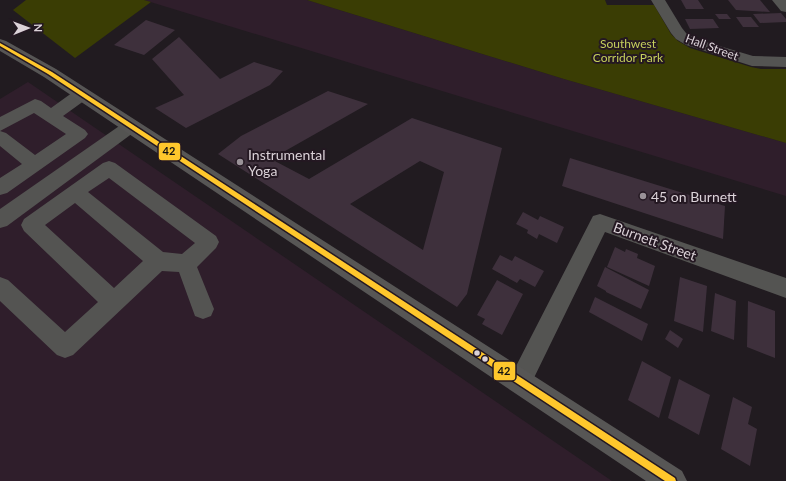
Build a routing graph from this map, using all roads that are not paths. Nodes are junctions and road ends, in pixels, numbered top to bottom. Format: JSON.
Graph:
{"nodes":[{"id":1,"x":658,"y":0,"type":"edge"},
{"id":2,"x":779,"y":0,"type":"edge"},
{"id":3,"x":786,"y":8,"type":"edge"},
{"id":4,"x":0,"y":44,"type":"edge"},
{"id":5,"x":786,"y":62,"type":"edge"},
{"id":6,"x":82,"y":94,"type":"junction"},
{"id":7,"x":51,"y":116,"type":"junction"},
{"id":8,"x":0,"y":125,"type":"edge"},
{"id":9,"x":131,"y":126,"type":"junction"},
{"id":10,"x":0,"y":137,"type":"edge"},
{"id":11,"x":35,"y":166,"type":"junction"},
{"id":12,"x":0,"y":188,"type":"edge"},
{"id":13,"x":75,"y":192,"type":"junction"},
{"id":14,"x":29,"y":200,"type":"junction"},
{"id":15,"x":45,"y":214,"type":"junction"},
{"id":16,"x":0,"y":220,"type":"edge"},
{"id":17,"x":158,"y":261,"type":"junction"},
{"id":18,"x":186,"y":264,"type":"junction"},
{"id":19,"x":0,"y":287,"type":"edge"},
{"id":20,"x":786,"y":288,"type":"edge"},
{"id":21,"x":114,"y":302,"type":"junction"},
{"id":22,"x":204,"y":309,"type":"dead end"},
{"id":23,"x":521,"y":380,"type":"junction"},
{"id":24,"x":672,"y":481,"type":"edge"}],
"edges":[{"from":1,"to":5,"type":"street","name":"Hall Street"},
{"from":2,"to":3,"type":"street"},
{"from":4,"to":6,"type":"main road"},
{"from":6,"to":7,"type":"street"},
{"from":6,"to":9,"type":"main road"},
{"from":7,"to":8,"type":"street"},
{"from":7,"to":11,"type":"street"},
{"from":9,"to":14,"type":"street"},
{"from":9,"to":23,"type":"main road"},
{"from":10,"to":11,"type":"street"},
{"from":11,"to":12,"type":"street"},
{"from":13,"to":15,"type":"street"},
{"from":13,"to":17,"type":"street"},
{"from":13,"to":18,"type":"street"},
{"from":14,"to":15,"type":"street"},
{"from":14,"to":16,"type":"street"},
{"from":15,"to":21,"type":"street"},
{"from":17,"to":18,"type":"street"},
{"from":17,"to":21,"type":"street"},
{"from":18,"to":22,"type":"street"},
{"from":19,"to":21,"type":"street"},
{"from":20,"to":23,"type":"street","name":"Burnett Street"},
{"from":23,"to":24,"type":"main road"}]}
